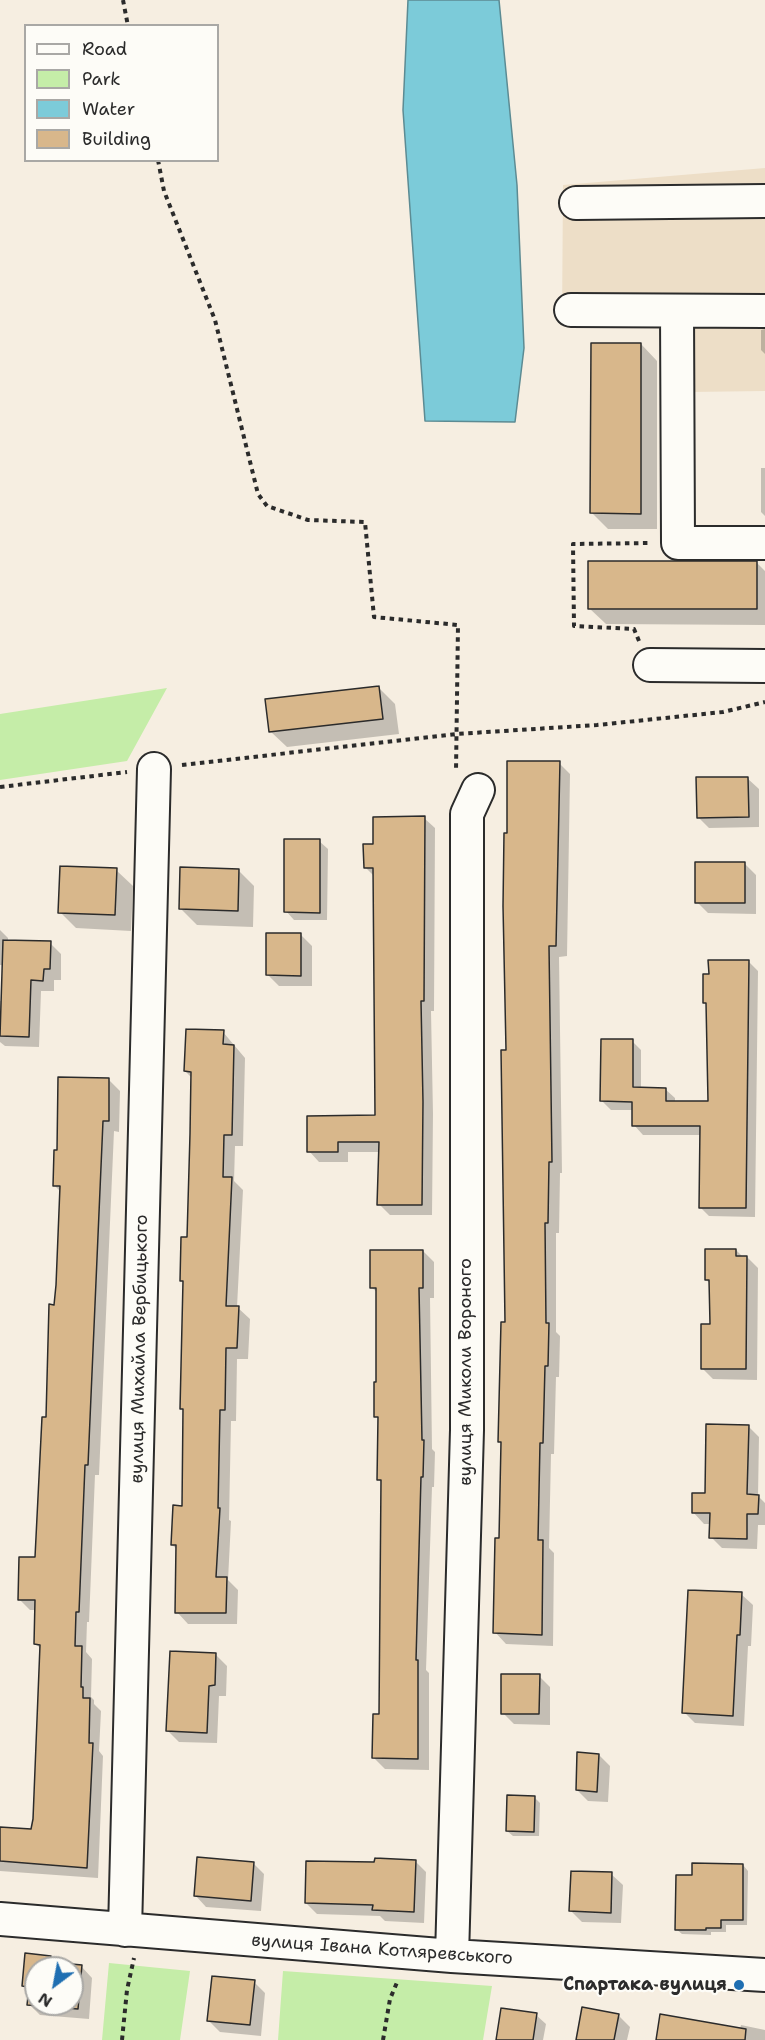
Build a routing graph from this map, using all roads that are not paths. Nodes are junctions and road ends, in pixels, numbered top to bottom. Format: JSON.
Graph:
{"nodes":[{"id":1,"x":765,"y":201,"type":"edge"},
{"id":2,"x":576,"y":203,"type":"dead end"},
{"id":3,"x":571,"y":310,"type":"dead end"},
{"id":4,"x":677,"y":311,"type":"junction"},
{"id":5,"x":765,"y":311,"type":"edge"},
{"id":6,"x":765,"y":543,"type":"edge"},
{"id":7,"x":650,"y":665,"type":"road end"},
{"id":8,"x":765,"y":666,"type":"edge"},
{"id":9,"x":154,"y":769,"type":"road end"},
{"id":10,"x":467,"y":781,"type":"road end"},
{"id":11,"x":0,"y":1919,"type":"edge"},
{"id":12,"x":132,"y":1930,"type":"junction"},
{"id":13,"x":452,"y":1956,"type":"junction"},
{"id":14,"x":765,"y":1975,"type":"edge"}],
"edges":[{"from":1,"to":2,"type":"street"},
{"from":3,"to":4,"type":"street"},
{"from":4,"to":5,"type":"street"},
{"from":4,"to":6,"type":"street"},
{"from":7,"to":8,"type":"street"},
{"from":9,"to":12,"type":"street","name":"вулиця Михайла Вербицького"},
{"from":10,"to":13,"type":"street","name":"вулиця Миколи Вороного"},
{"from":11,"to":12,"type":"street","name":"вулиця Івана Котляревського"},
{"from":12,"to":13,"type":"street","name":"вулиця Івана Котляревського"},
{"from":13,"to":14,"type":"street","name":"вулиця Івана Котляревського"}]}
